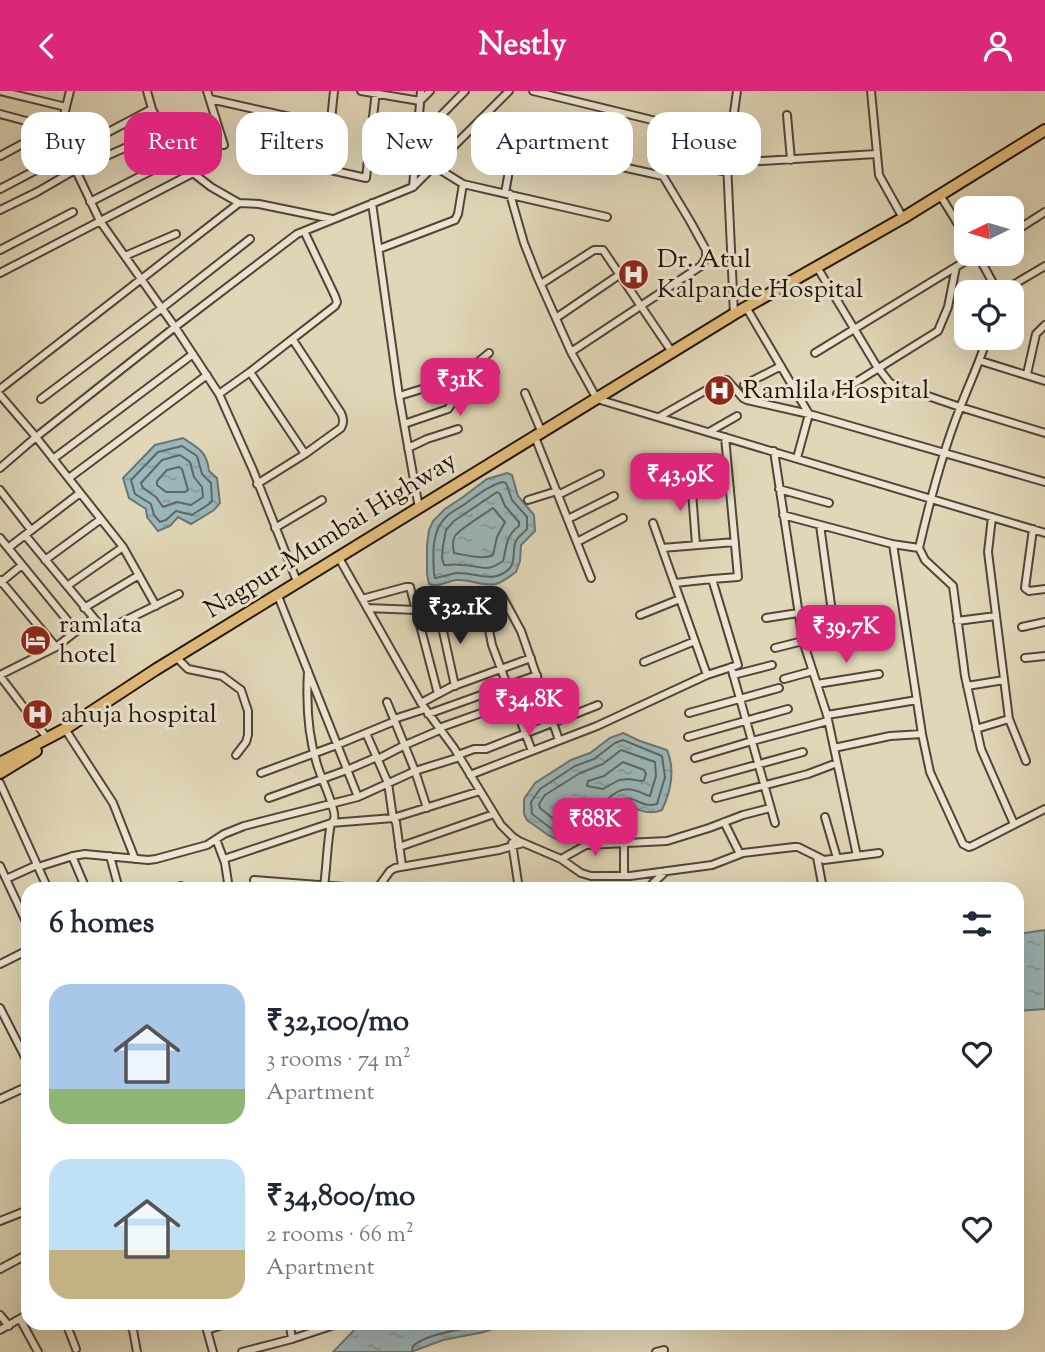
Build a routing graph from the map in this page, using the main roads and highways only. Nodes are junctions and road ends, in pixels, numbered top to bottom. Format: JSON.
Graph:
{"nodes":[{"id":1,"x":1045,"y":129,"type":"edge"},
{"id":2,"x":48,"y":739,"type":"junction"},
{"id":3,"x":0,"y":763,"type":"edge"},
{"id":4,"x":0,"y":773,"type":"edge"}],
"edges":[{"from":1,"to":2,"type":"highway","name":"Nagpur-Mumbai Highway"},
{"from":2,"to":3,"type":"highway","name":"Nagpur-Mumbai Highway"},
{"from":2,"to":4,"type":"highway"}]}
